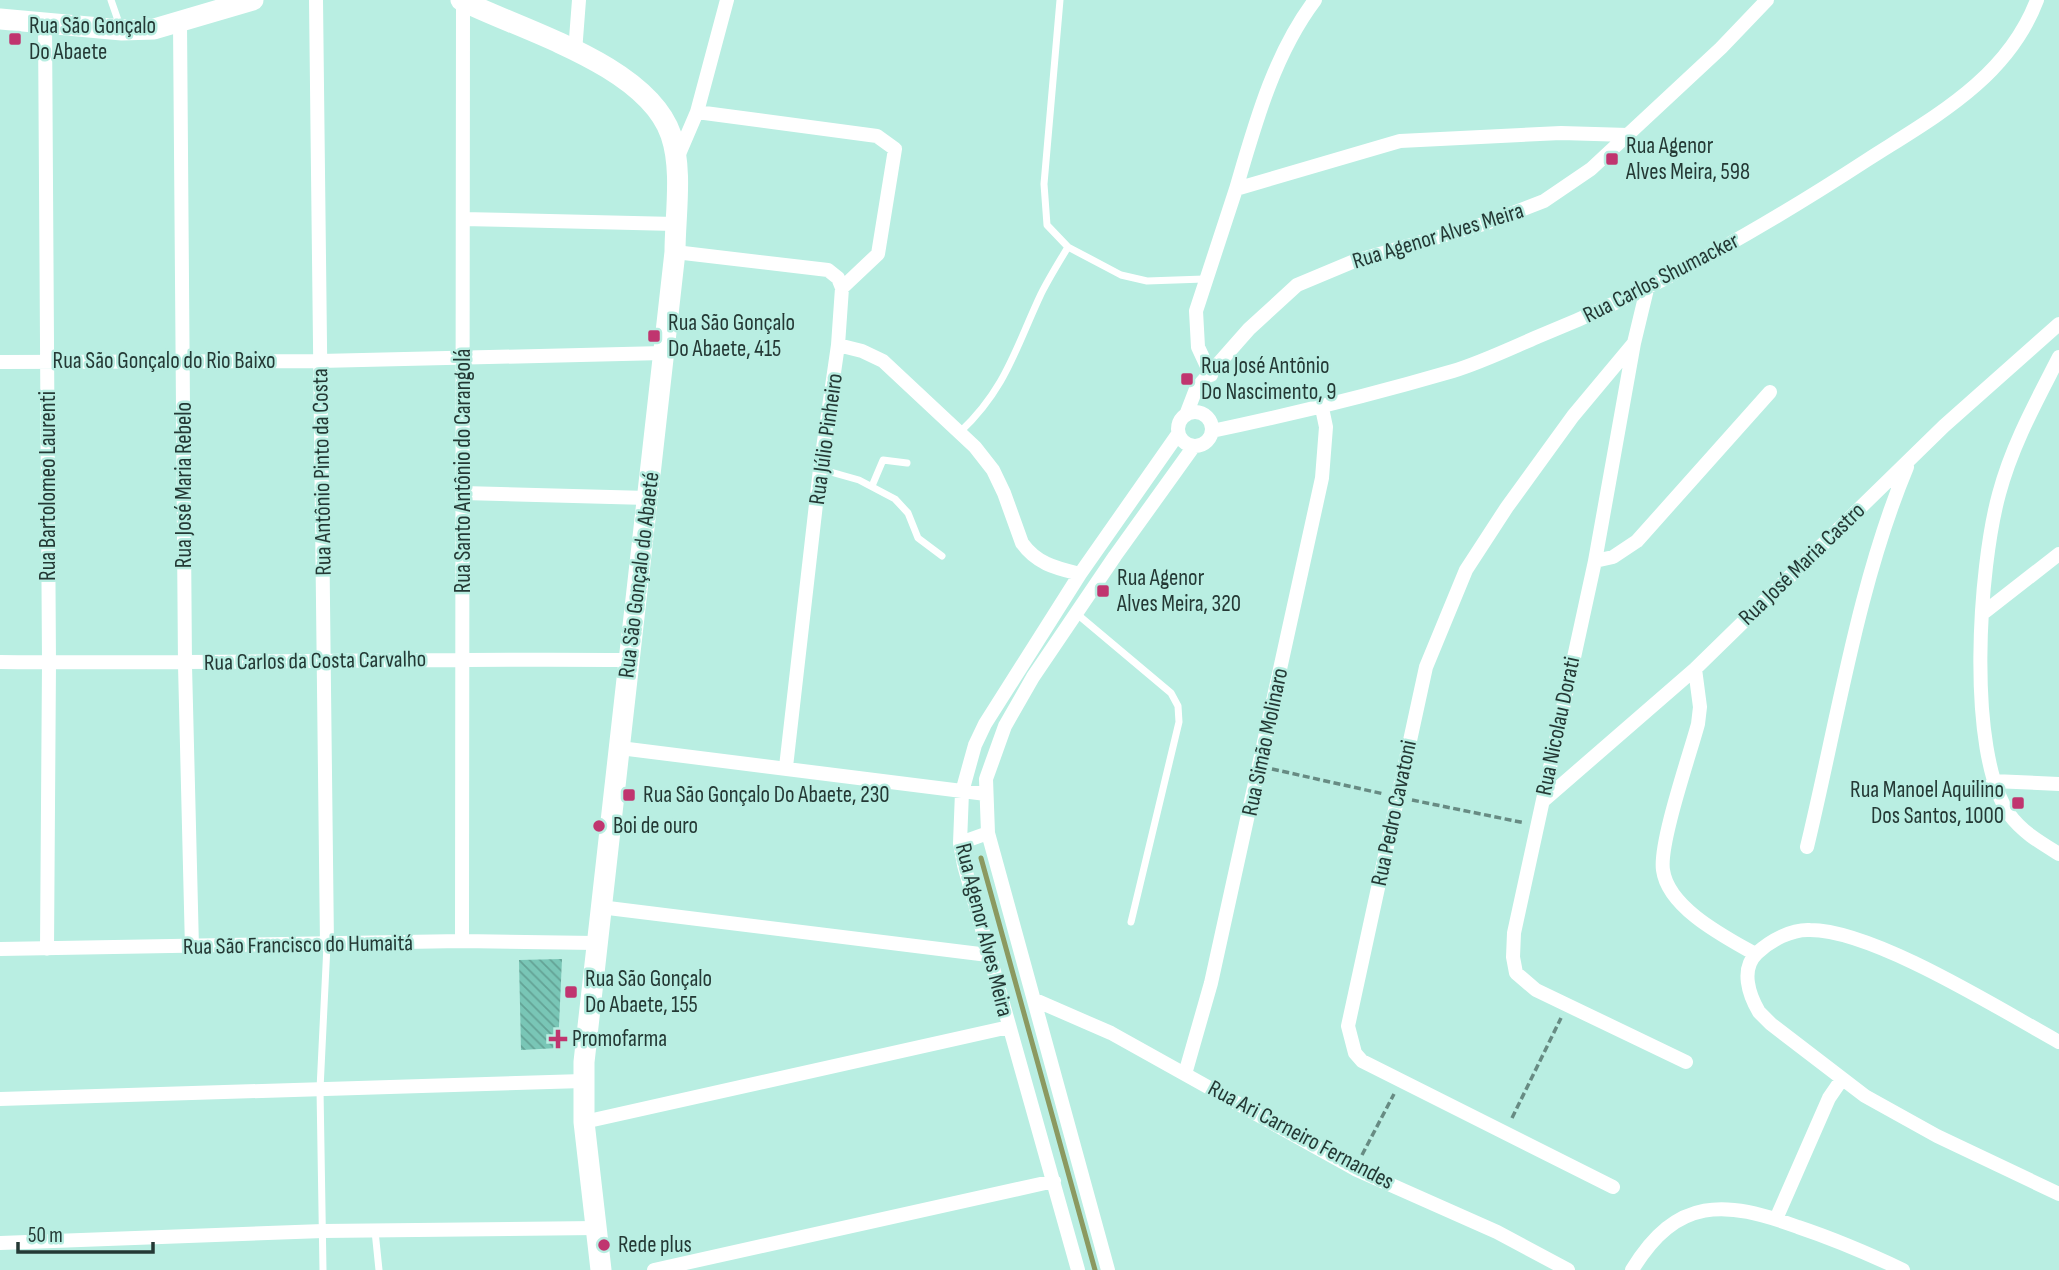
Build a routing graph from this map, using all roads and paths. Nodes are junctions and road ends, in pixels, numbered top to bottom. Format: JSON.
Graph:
{"nodes":[{"id":1,"x":111,"y":0,"type":"edge"},
{"id":2,"x":253,"y":0,"type":"edge"},
{"id":3,"x":316,"y":0,"type":"edge"},
{"id":4,"x":579,"y":0,"type":"edge"},
{"id":5,"x":727,"y":0,"type":"edge"},
{"id":6,"x":1060,"y":0,"type":"edge"},
{"id":7,"x":1315,"y":0,"type":"edge"},
{"id":8,"x":1767,"y":0,"type":"edge"},
{"id":9,"x":2037,"y":0,"type":"edge"},
{"id":10,"x":462,"y":1,"type":"edge"},
{"id":11,"x":191,"y":13,"type":"edge"},
{"id":12,"x":0,"y":19,"type":"edge"},
{"id":13,"x":45,"y":23,"type":"junction"},
{"id":14,"x":121,"y":30,"type":"junction"},
{"id":15,"x":575,"y":52,"type":"junction"},
{"id":16,"x":697,"y":112,"type":"junction"},
{"id":17,"x":1628,"y":135,"type":"junction"},
{"id":18,"x":676,"y":162,"type":"junction"},
{"id":19,"x":1236,"y":188,"type":"junction"},
{"id":20,"x":463,"y":219,"type":"junction"},
{"id":21,"x":676,"y":224,"type":"junction"},
{"id":22,"x":1068,"y":247,"type":"junction"},
{"id":23,"x":675,"y":252,"type":"junction"},
{"id":24,"x":1204,"y":279,"type":"junction"},
{"id":25,"x":842,"y":288,"type":"junction"},
{"id":26,"x":1647,"y":289,"type":"junction"},
{"id":27,"x":2059,"y":324,"type":"edge"},
{"id":28,"x":1634,"y":343,"type":"junction"},
{"id":29,"x":838,"y":345,"type":"junction"},
{"id":30,"x":664,"y":353,"type":"junction"},
{"id":31,"x":463,"y":356,"type":"junction"},
{"id":32,"x":2059,"y":357,"type":"edge"},
{"id":33,"x":47,"y":361,"type":"junction"},
{"id":34,"x":320,"y":361,"type":"junction"},
{"id":35,"x":0,"y":362,"type":"edge"},
{"id":36,"x":183,"y":362,"type":"junction"},
{"id":37,"x":1207,"y":380,"type":"junction"},
{"id":38,"x":1770,"y":392,"type":"dead end"},
{"id":39,"x":1322,"y":408,"type":"junction"},
{"id":40,"x":1193,"y":414,"type":"junction"},
{"id":41,"x":1212,"y":430,"type":"junction"},
{"id":42,"x":960,"y":432,"type":"junction"},
{"id":43,"x":1178,"y":434,"type":"junction"},
{"id":44,"x":1194,"y":446,"type":"junction"},
{"id":45,"x":1909,"y":462,"type":"junction"},
{"id":46,"x":907,"y":463,"type":"dead end"},
{"id":47,"x":820,"y":469,"type":"junction"},
{"id":48,"x":872,"y":486,"type":"junction"},
{"id":49,"x":463,"y":493,"type":"junction"},
{"id":50,"x":648,"y":498,"type":"junction"},
{"id":51,"x":2059,"y":554,"type":"edge"},
{"id":52,"x":942,"y":556,"type":"dead end"},
{"id":53,"x":1595,"y":561,"type":"junction"},
{"id":54,"x":1080,"y":574,"type":"junction"},
{"id":55,"x":1076,"y":613,"type":"junction"},
{"id":56,"x":1982,"y":614,"type":"junction"},
{"id":57,"x":462,"y":658,"type":"junction"},
{"id":58,"x":629,"y":660,"type":"junction"},
{"id":59,"x":324,"y":661,"type":"junction"},
{"id":60,"x":0,"y":662,"type":"edge"},
{"id":61,"x":49,"y":663,"type":"junction"},
{"id":62,"x":185,"y":665,"type":"junction"},
{"id":63,"x":1695,"y":669,"type":"junction"},
{"id":64,"x":620,"y":748,"type":"junction"},
{"id":65,"x":786,"y":766,"type":"junction"},
{"id":66,"x":1993,"y":781,"type":"junction"},
{"id":67,"x":2059,"y":784,"type":"edge"},
{"id":68,"x":962,"y":792,"type":"junction"},
{"id":69,"x":986,"y":794,"type":"junction"},
{"id":70,"x":1543,"y":801,"type":"junction"},
{"id":71,"x":988,"y":833,"type":"junction"},
{"id":72,"x":960,"y":844,"type":"junction"},
{"id":73,"x":1807,"y":847,"type":"dead end"},
{"id":74,"x":2059,"y":854,"type":"edge"},
{"id":75,"x":600,"y":907,"type":"junction"},
{"id":76,"x":1131,"y":922,"type":"dead end"},
{"id":77,"x":462,"y":941,"type":"junction"},
{"id":78,"x":596,"y":943,"type":"junction"},
{"id":79,"x":327,"y":945,"type":"junction"},
{"id":80,"x":192,"y":948,"type":"junction"},
{"id":81,"x":0,"y":949,"type":"edge"},
{"id":82,"x":47,"y":949,"type":"junction"},
{"id":83,"x":1755,"y":954,"type":"junction"},
{"id":84,"x":988,"y":955,"type":"junction"},
{"id":85,"x":1035,"y":1000,"type":"junction"},
{"id":86,"x":1567,"y":1007,"type":"junction"},
{"id":87,"x":1009,"y":1027,"type":"junction"},
{"id":88,"x":2059,"y":1042,"type":"edge"},
{"id":89,"x":1686,"y":1062,"type":"dead end"},
{"id":90,"x":1185,"y":1074,"type":"junction"},
{"id":91,"x":1842,"y":1079,"type":"junction"},
{"id":92,"x":583,"y":1081,"type":"junction"},
{"id":93,"x":1400,"y":1082,"type":"junction"},
{"id":94,"x":320,"y":1089,"type":"junction"},
{"id":95,"x":0,"y":1099,"type":"edge"},
{"id":96,"x":584,"y":1122,"type":"junction"},
{"id":97,"x":1505,"y":1134,"type":"junction"},
{"id":98,"x":1356,"y":1169,"type":"junction"},
{"id":99,"x":1054,"y":1181,"type":"junction"},
{"id":100,"x":1614,"y":1187,"type":"dead end"},
{"id":101,"x":2059,"y":1194,"type":"edge"},
{"id":102,"x":1776,"y":1219,"type":"junction"},
{"id":103,"x":596,"y":1228,"type":"junction"},
{"id":104,"x":323,"y":1231,"type":"junction"},
{"id":105,"x":375,"y":1231,"type":"junction"},
{"id":106,"x":0,"y":1243,"type":"edge"},
{"id":107,"x":323,"y":1270,"type":"edge"},
{"id":108,"x":379,"y":1270,"type":"edge"},
{"id":109,"x":601,"y":1270,"type":"edge"},
{"id":110,"x":654,"y":1270,"type":"edge"},
{"id":111,"x":1078,"y":1270,"type":"edge"},
{"id":112,"x":1108,"y":1270,"type":"edge"},
{"id":113,"x":1568,"y":1270,"type":"edge"},
{"id":114,"x":1632,"y":1270,"type":"edge"},
{"id":115,"x":1903,"y":1270,"type":"edge"}],
"edges":[{"from":1,"to":14,"type":"lane"},
{"from":2,"to":11,"type":"street"},
{"from":3,"to":34,"type":"street","name":"Rua Antônio Pinto da Costa"},
{"from":4,"to":15,"type":"street"},
{"from":5,"to":16,"type":"street"},
{"from":6,"to":22,"type":"lane"},
{"from":7,"to":19,"type":"street"},
{"from":8,"to":17,"type":"street","name":"Rua Agenor Alves Meira"},
{"from":9,"to":26,"type":"street","name":"Rua Carlos Shumacker"},
{"from":10,"to":15,"type":"street","name":"Rua São Gonçalo do Abaeté"},
{"from":10,"to":20,"type":"street","name":"Rua Santo Antônio do Carangolá"},
{"from":11,"to":14,"type":"street"},
{"from":11,"to":36,"type":"street","name":"Rua José Maria Rebelo"},
{"from":12,"to":13,"type":"street"},
{"from":13,"to":14,"type":"street"},
{"from":13,"to":33,"type":"street","name":"Rua Bartolomeo Laurenti"},
{"from":15,"to":18,"type":"street","name":"Rua São Gonçalo do Abaeté"},
{"from":16,"to":18,"type":"street"},
{"from":16,"to":25,"type":"street"},
{"from":17,"to":19,"type":"street"},
{"from":17,"to":37,"type":"street","name":"Rua Agenor Alves Meira"},
{"from":18,"to":21,"type":"street","name":"Rua São Gonçalo do Abaeté"},
{"from":19,"to":24,"type":"street"},
{"from":20,"to":21,"type":"street"},
{"from":20,"to":31,"type":"street","name":"Rua Santo Antônio do Carangolá"},
{"from":21,"to":23,"type":"street","name":"Rua São Gonçalo do Abaeté"},
{"from":22,"to":24,"type":"lane"},
{"from":22,"to":42,"type":"lane"},
{"from":23,"to":25,"type":"street"},
{"from":23,"to":30,"type":"street","name":"Rua São Gonçalo do Abaeté"},
{"from":24,"to":37,"type":"street"},
{"from":25,"to":29,"type":"street","name":"Rua Júlio Pinheiro"},
{"from":26,"to":28,"type":"street","name":"Rua Nicolau Dorati"},
{"from":26,"to":39,"type":"street","name":"Rua Carlos Shumacker"},
{"from":27,"to":45,"type":"street","name":"Rua José Maria Castro"},
{"from":28,"to":53,"type":"street","name":"Rua Nicolau Dorati"},
{"from":28,"to":93,"type":"street","name":"Rua Pedro Cavatoni"},
{"from":29,"to":42,"type":"street"},
{"from":29,"to":47,"type":"street","name":"Rua Júlio Pinheiro"},
{"from":30,"to":31,"type":"street","name":"Rua São Gonçalo do Rio Baixo"},
{"from":30,"to":50,"type":"street","name":"Rua São Gonçalo do Abaeté"},
{"from":31,"to":34,"type":"street","name":"Rua São Gonçalo do Rio Baixo"},
{"from":31,"to":49,"type":"street","name":"Rua Santo Antônio do Carangolá"},
{"from":32,"to":56,"type":"street"},
{"from":33,"to":35,"type":"street","name":"Rua São Gonçalo do Rio Baixo"},
{"from":33,"to":36,"type":"street","name":"Rua São Gonçalo do Rio Baixo"},
{"from":33,"to":61,"type":"street","name":"Rua Bartolomeo Laurenti"},
{"from":34,"to":36,"type":"street","name":"Rua São Gonçalo do Rio Baixo"},
{"from":34,"to":59,"type":"street","name":"Rua Antônio Pinto da Costa"},
{"from":36,"to":62,"type":"street","name":"Rua José Maria Rebelo"},
{"from":37,"to":40,"type":"street","name":"Rua Agenor Alves Meira"},
{"from":38,"to":53,"type":"street"},
{"from":39,"to":41,"type":"street","name":"Rua Carlos Shumacker"},
{"from":39,"to":90,"type":"street","name":"Rua Simão Molinaro"},
{"from":40,"to":41,"type":"street"},
{"from":40,"to":43,"type":"street"},
{"from":41,"to":44,"type":"street"},
{"from":42,"to":54,"type":"street"},
{"from":43,"to":44,"type":"street"},
{"from":43,"to":54,"type":"street","name":"Rua Agenor Alves Meira"},
{"from":44,"to":55,"type":"street","name":"Rua Agenor Alves Meira"},
{"from":45,"to":63,"type":"street","name":"Rua José Maria Castro"},
{"from":45,"to":73,"type":"street"},
{"from":46,"to":48,"type":"lane"},
{"from":47,"to":48,"type":"lane"},
{"from":47,"to":65,"type":"street","name":"Rua Júlio Pinheiro"},
{"from":48,"to":52,"type":"lane"},
{"from":49,"to":50,"type":"street"},
{"from":49,"to":57,"type":"street","name":"Rua Santo Antônio do Carangolá"},
{"from":50,"to":58,"type":"street","name":"Rua São Gonçalo do Abaeté"},
{"from":51,"to":56,"type":"street"},
{"from":53,"to":70,"type":"street","name":"Rua Nicolau Dorati"},
{"from":54,"to":68,"type":"street","name":"Rua Agenor Alves Meira"},
{"from":55,"to":69,"type":"street","name":"Rua Agenor Alves Meira"},
{"from":55,"to":76,"type":"lane"},
{"from":56,"to":66,"type":"street"},
{"from":57,"to":58,"type":"street","name":"Rua Carlos da Costa Carvalho"},
{"from":57,"to":59,"type":"street","name":"Rua Carlos da Costa Carvalho"},
{"from":57,"to":77,"type":"street","name":"Rua Santo Antônio do Carangolá"},
{"from":58,"to":64,"type":"street","name":"Rua São Gonçalo do Abaeté"},
{"from":59,"to":62,"type":"street","name":"Rua Carlos da Costa Carvalho"},
{"from":59,"to":79,"type":"street","name":"Rua Antônio Pinto da Costa"},
{"from":60,"to":61,"type":"street","name":"Rua Carlos da Costa Carvalho"},
{"from":61,"to":62,"type":"street","name":"Rua Carlos da Costa Carvalho"},
{"from":61,"to":82,"type":"street","name":"Rua Bartolomeo Laurenti"},
{"from":62,"to":80,"type":"street","name":"Rua José Maria Rebelo"},
{"from":63,"to":70,"type":"street","name":"Rua José Maria Castro"},
{"from":63,"to":83,"type":"street"},
{"from":64,"to":65,"type":"street"},
{"from":64,"to":75,"type":"street","name":"Rua São Gonçalo do Abaeté"},
{"from":65,"to":68,"type":"street"},
{"from":66,"to":67,"type":"street"},
{"from":66,"to":74,"type":"street"},
{"from":68,"to":69,"type":"street"},
{"from":68,"to":72,"type":"street","name":"Rua Agenor Alves Meira"},
{"from":69,"to":71,"type":"street","name":"Rua Agenor Alves Meira"},
{"from":70,"to":86,"type":"street","name":"Rua Nicolau Dorati"},
{"from":71,"to":72,"type":"street"},
{"from":71,"to":85,"type":"street","name":"Rua Agenor Alves Meira"},
{"from":72,"to":84,"type":"street","name":"Rua Agenor Alves Meira"},
{"from":75,"to":78,"type":"street","name":"Rua São Gonçalo do Abaeté"},
{"from":75,"to":84,"type":"street"},
{"from":77,"to":78,"type":"street","name":"Rua São Francisco do Humaitá"},
{"from":77,"to":79,"type":"street","name":"Rua São Francisco do Humaitá"},
{"from":78,"to":92,"type":"street","name":"Rua São Gonçalo do Abaeté"},
{"from":79,"to":80,"type":"street","name":"Rua São Francisco do Humaitá"},
{"from":79,"to":94,"type":"lane"},
{"from":80,"to":82,"type":"street","name":"Rua São Francisco do Humaitá"},
{"from":81,"to":82,"type":"street","name":"Rua São Francisco do Humaitá"},
{"from":83,"to":88,"type":"street"},
{"from":83,"to":91,"type":"street"},
{"from":84,"to":87,"type":"street","name":"Rua Agenor Alves Meira"},
{"from":85,"to":90,"type":"street","name":"Rua Ari Carneiro Fernandes"},
{"from":85,"to":112,"type":"street","name":"Rua Agenor Alves Meira"},
{"from":86,"to":89,"type":"street","name":"Rua Nicolau Dorati"},
{"from":86,"to":97,"type":"path"},
{"from":87,"to":96,"type":"street"},
{"from":87,"to":99,"type":"street","name":"Rua Agenor Alves Meira"},
{"from":90,"to":98,"type":"street","name":"Rua Ari Carneiro Fernandes"},
{"from":91,"to":101,"type":"street"},
{"from":91,"to":102,"type":"street"},
{"from":92,"to":94,"type":"street"},
{"from":92,"to":96,"type":"street","name":"Rua São Gonçalo do Abaeté"},
{"from":93,"to":97,"type":"street","name":"Rua Pedro Cavatoni"},
{"from":93,"to":98,"type":"path"},
{"from":94,"to":95,"type":"street"},
{"from":94,"to":104,"type":"lane"},
{"from":96,"to":103,"type":"street","name":"Rua São Gonçalo do Abaeté"},
{"from":97,"to":100,"type":"street","name":"Rua Pedro Cavatoni"},
{"from":98,"to":113,"type":"street","name":"Rua Ari Carneiro Fernandes"},
{"from":99,"to":110,"type":"street"},
{"from":99,"to":111,"type":"street","name":"Rua Agenor Alves Meira"},
{"from":102,"to":114,"type":"street"},
{"from":102,"to":115,"type":"street"},
{"from":103,"to":105,"type":"street"},
{"from":103,"to":109,"type":"street","name":"Rua São Gonçalo do Abaeté"},
{"from":104,"to":105,"type":"street"},
{"from":104,"to":106,"type":"street"},
{"from":104,"to":107,"type":"lane"},
{"from":105,"to":108,"type":"lane"}]}
